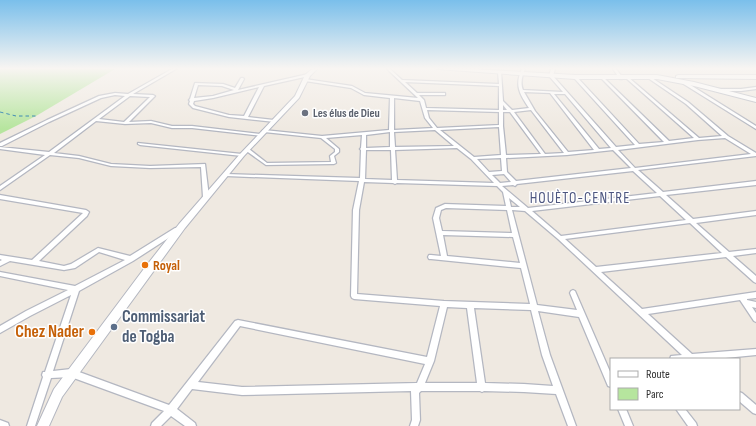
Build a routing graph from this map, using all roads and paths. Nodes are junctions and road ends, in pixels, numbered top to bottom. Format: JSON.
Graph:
{"nodes":[{"id":1,"x":139,"y":89,"type":"edge"},
{"id":2,"x":195,"y":89,"type":"edge"},
{"id":3,"x":231,"y":89,"type":"edge"},
{"id":4,"x":246,"y":89,"type":"edge"},
{"id":5,"x":260,"y":89,"type":"edge"},
{"id":6,"x":303,"y":89,"type":"edge"},
{"id":7,"x":358,"y":89,"type":"edge"},
{"id":8,"x":411,"y":89,"type":"edge"},
{"id":9,"x":500,"y":89,"type":"edge"},
{"id":10,"x":562,"y":89,"type":"edge"},
{"id":11,"x":586,"y":89,"type":"edge"},
{"id":12,"x":614,"y":89,"type":"edge"},
{"id":13,"x":640,"y":89,"type":"edge"},
{"id":14,"x":666,"y":89,"type":"edge"},
{"id":15,"x":695,"y":89,"type":"edge"},
{"id":16,"x":712,"y":89,"type":"edge"},
{"id":17,"x":749,"y":89,"type":"edge"},
{"id":18,"x":716,"y":90,"type":"junction"},
{"id":19,"x":235,"y":91,"type":"junction"},
{"id":20,"x":522,"y":91,"type":"joint"},
{"id":21,"x":551,"y":92,"type":"junction"},
{"id":22,"x":566,"y":93,"type":"junction"},
{"id":23,"x":130,"y":94,"type":"junction"},
{"id":24,"x":417,"y":94,"type":"junction"},
{"id":25,"x":444,"y":94,"type":"dead end"},
{"id":26,"x":392,"y":97,"type":"junction"},
{"id":27,"x":192,"y":100,"type":"junction"},
{"id":28,"x":422,"y":100,"type":"junction"},
{"id":29,"x":756,"y":100,"type":"edge"},
{"id":30,"x":501,"y":101,"type":"junction"},
{"id":31,"x":426,"y":109,"type":"junction"},
{"id":32,"x":532,"y":109,"type":"junction"},
{"id":33,"x":500,"y":111,"type":"junction"},
{"id":34,"x":510,"y":111,"type":"junction"},
{"id":35,"x":245,"y":118,"type":"junction"},
{"id":36,"x":95,"y":120,"type":"junction"},
{"id":37,"x":274,"y":120,"type":"junction"},
{"id":38,"x":125,"y":123,"type":"junction"},
{"id":39,"x":501,"y":126,"type":"junction"},
{"id":40,"x":756,"y":128,"type":"edge"},
{"id":41,"x":436,"y":129,"type":"junction"},
{"id":42,"x":392,"y":131,"type":"junction"},
{"id":43,"x":262,"y":133,"type":"junction"},
{"id":44,"x":364,"y":133,"type":"junction"},
{"id":45,"x":322,"y":137,"type":"junction"},
{"id":46,"x":726,"y":137,"type":"junction"},
{"id":47,"x":698,"y":139,"type":"junction"},
{"id":48,"x":668,"y":143,"type":"junction"},
{"id":49,"x":140,"y":144,"type":"dead end"},
{"id":50,"x":0,"y":145,"type":"edge"},
{"id":51,"x":638,"y":146,"type":"junction"},
{"id":52,"x":457,"y":147,"type":"junction"},
{"id":53,"x":0,"y":148,"type":"edge"},
{"id":54,"x":614,"y":148,"type":"junction"},
{"id":55,"x":362,"y":149,"type":"junction"},
{"id":56,"x":394,"y":149,"type":"junction"},
{"id":57,"x":597,"y":150,"type":"junction"},
{"id":58,"x":244,"y":153,"type":"junction"},
{"id":59,"x":50,"y":154,"type":"junction"},
{"id":60,"x":567,"y":154,"type":"junction"},
{"id":61,"x":756,"y":155,"type":"edge"},
{"id":62,"x":544,"y":156,"type":"junction"},
{"id":63,"x":504,"y":157,"type":"junction"},
{"id":64,"x":473,"y":158,"type":"junction"},
{"id":65,"x":635,"y":170,"type":"junction"},
{"id":66,"x":505,"y":172,"type":"junction"},
{"id":67,"x":489,"y":174,"type":"junction"},
{"id":68,"x":226,"y":175,"type":"junction"},
{"id":69,"x":362,"y":181,"type":"junction"},
{"id":70,"x":395,"y":182,"type":"junction"},
{"id":71,"x":756,"y":183,"type":"edge"},
{"id":72,"x":515,"y":184,"type":"junction"},
{"id":73,"x":499,"y":185,"type":"junction"},
{"id":74,"x":0,"y":188,"type":"edge"},
{"id":75,"x":505,"y":192,"type":"junction"},
{"id":76,"x":662,"y":195,"type":"junction"},
{"id":77,"x":0,"y":197,"type":"edge"},
{"id":78,"x":206,"y":197,"type":"junction"},
{"id":79,"x":508,"y":208,"type":"junction"},
{"id":80,"x":528,"y":210,"type":"junction"},
{"id":81,"x":756,"y":213,"type":"edge"},
{"id":82,"x":692,"y":222,"type":"junction"},
{"id":83,"x":182,"y":226,"type":"junction"},
{"id":84,"x":439,"y":233,"type":"junction"},
{"id":85,"x":515,"y":235,"type":"junction"},
{"id":86,"x":560,"y":238,"type":"junction"},
{"id":87,"x":756,"y":251,"type":"edge"},
{"id":88,"x":729,"y":254,"type":"junction"},
{"id":89,"x":0,"y":257,"type":"edge"},
{"id":90,"x":431,"y":257,"type":"dead end"},
{"id":91,"x":8,"y":259,"type":"junction"},
{"id":92,"x":131,"y":259,"type":"junction"},
{"id":93,"x":445,"y":259,"type":"junction"},
{"id":94,"x":33,"y":263,"type":"junction"},
{"id":95,"x":0,"y":264,"type":"edge"},
{"id":96,"x":523,"y":266,"type":"junction"},
{"id":97,"x":594,"y":270,"type":"junction"},
{"id":98,"x":0,"y":274,"type":"edge"},
{"id":99,"x":756,"y":280,"type":"edge"},
{"id":100,"x":76,"y":289,"type":"junction"},
{"id":101,"x":573,"y":293,"type":"dead end"},
{"id":102,"x":756,"y":295,"type":"edge"},
{"id":103,"x":745,"y":301,"type":"junction"},
{"id":104,"x":444,"y":304,"type":"junction"},
{"id":105,"x":470,"y":305,"type":"junction"},
{"id":106,"x":756,"y":305,"type":"edge"},
{"id":107,"x":534,"y":307,"type":"junction"},
{"id":108,"x":641,"y":312,"type":"junction"},
{"id":109,"x":582,"y":314,"type":"junction"},
{"id":110,"x":756,"y":319,"type":"edge"},
{"id":111,"x":0,"y":330,"type":"edge"},
{"id":112,"x":756,"y":352,"type":"edge"},
{"id":113,"x":691,"y":358,"type":"edge"},
{"id":114,"x":430,"y":361,"type":"junction"},
{"id":115,"x":607,"y":365,"type":"edge"},
{"id":116,"x":71,"y":373,"type":"junction"},
{"id":117,"x":46,"y":375,"type":"junction"},
{"id":118,"x":610,"y":378,"type":"edge"},
{"id":119,"x":190,"y":385,"type":"junction"},
{"id":120,"x":420,"y":387,"type":"junction"},
{"id":121,"x":482,"y":388,"type":"junction"},
{"id":122,"x":558,"y":390,"type":"junction"},
{"id":123,"x":740,"y":397,"type":"edge"},
{"id":124,"x":171,"y":410,"type":"junction"},
{"id":125,"x":622,"y":410,"type":"edge"},
{"id":126,"x":681,"y":410,"type":"edge"},
{"id":127,"x":756,"y":410,"type":"edge"},
{"id":128,"x":0,"y":424,"type":"edge"},
{"id":129,"x":5,"y":426,"type":"edge"},
{"id":130,"x":30,"y":426,"type":"edge"},
{"id":131,"x":44,"y":426,"type":"edge"},
{"id":132,"x":155,"y":426,"type":"edge"},
{"id":133,"x":192,"y":426,"type":"edge"},
{"id":134,"x":414,"y":426,"type":"edge"},
{"id":135,"x":572,"y":426,"type":"edge"},
{"id":136,"x":630,"y":426,"type":"edge"},
{"id":137,"x":693,"y":426,"type":"edge"}],
"edges":[{"from":1,"to":23,"type":"street"},
{"from":2,"to":27,"type":"street"},
{"from":3,"to":19,"type":"street"},
{"from":4,"to":19,"type":"street"},
{"from":5,"to":35,"type":"street"},
{"from":6,"to":37,"type":"street"},
{"from":7,"to":26,"type":"street"},
{"from":8,"to":24,"type":"street"},
{"from":9,"to":30,"type":"street"},
{"from":10,"to":22,"type":"street"},
{"from":11,"to":51,"type":"street"},
{"from":12,"to":48,"type":"street"},
{"from":13,"to":47,"type":"street"},
{"from":14,"to":46,"type":"street"},
{"from":15,"to":40,"type":"street"},
{"from":16,"to":18,"type":"street"},
{"from":17,"to":18,"type":"street"},
{"from":18,"to":29,"type":"street"},
{"from":19,"to":27,"type":"street"},
{"from":20,"to":21,"type":"street"},
{"from":20,"to":32,"type":"street"},
{"from":21,"to":22,"type":"street"},
{"from":21,"to":57,"type":"street"},
{"from":22,"to":54,"type":"street"},
{"from":23,"to":36,"type":"street"},
{"from":23,"to":38,"type":"street"},
{"from":23,"to":50,"type":"street"},
{"from":24,"to":25,"type":"street"},
{"from":24,"to":28,"type":"street"},
{"from":26,"to":28,"type":"street"},
{"from":26,"to":42,"type":"street"},
{"from":27,"to":35,"type":"street"},
{"from":28,"to":31,"type":"street"},
{"from":30,"to":33,"type":"street"},
{"from":30,"to":34,"type":"street"},
{"from":31,"to":33,"type":"street"},
{"from":31,"to":41,"type":"street"},
{"from":32,"to":34,"type":"street"},
{"from":32,"to":60,"type":"street"},
{"from":33,"to":34,"type":"street"},
{"from":33,"to":39,"type":"street"},
{"from":34,"to":62,"type":"street"},
{"from":35,"to":37,"type":"street"},
{"from":36,"to":38,"type":"street"},
{"from":36,"to":59,"type":"street"},
{"from":37,"to":43,"type":"street"},
{"from":38,"to":43,"type":"street"},
{"from":39,"to":41,"type":"street"},
{"from":39,"to":63,"type":"street"},
{"from":41,"to":42,"type":"street"},
{"from":41,"to":52,"type":"street"},
{"from":42,"to":44,"type":"street"},
{"from":42,"to":56,"type":"street"},
{"from":43,"to":45,"type":"street"},
{"from":43,"to":58,"type":"street"},
{"from":44,"to":45,"type":"street"},
{"from":44,"to":55,"type":"street"},
{"from":45,"to":58,"type":"street"},
{"from":46,"to":47,"type":"street"},
{"from":46,"to":61,"type":"street"},
{"from":47,"to":48,"type":"street"},
{"from":48,"to":51,"type":"street"},
{"from":49,"to":58,"type":"street"},
{"from":51,"to":54,"type":"street"},
{"from":52,"to":56,"type":"street"},
{"from":52,"to":64,"type":"street"},
{"from":53,"to":59,"type":"street"},
{"from":54,"to":57,"type":"street"},
{"from":54,"to":65,"type":"street"},
{"from":55,"to":56,"type":"street"},
{"from":55,"to":69,"type":"street"},
{"from":56,"to":70,"type":"street"},
{"from":57,"to":60,"type":"street"},
{"from":58,"to":68,"type":"street"},
{"from":59,"to":74,"type":"street"},
{"from":59,"to":78,"type":"street"},
{"from":60,"to":62,"type":"street"},
{"from":61,"to":65,"type":"street"},
{"from":62,"to":63,"type":"street"},
{"from":63,"to":64,"type":"street"},
{"from":63,"to":66,"type":"street"},
{"from":64,"to":67,"type":"street"},
{"from":65,"to":72,"type":"street"},
{"from":65,"to":76,"type":"street"},
{"from":66,"to":67,"type":"street"},
{"from":66,"to":72,"type":"street"},
{"from":67,"to":73,"type":"street"},
{"from":68,"to":69,"type":"street"},
{"from":68,"to":78,"type":"street"},
{"from":69,"to":70,"type":"street"},
{"from":69,"to":104,"type":"street"},
{"from":70,"to":73,"type":"street"},
{"from":71,"to":76,"type":"street"},
{"from":72,"to":73,"type":"street"},
{"from":73,"to":75,"type":"street"},
{"from":75,"to":79,"type":"street"},
{"from":75,"to":80,"type":"street"},
{"from":76,"to":80,"type":"street"},
{"from":76,"to":82,"type":"street"},
{"from":77,"to":94,"type":"street"},
{"from":78,"to":83,"type":"street"},
{"from":79,"to":80,"type":"street"},
{"from":79,"to":84,"type":"street"},
{"from":79,"to":85,"type":"street"},
{"from":80,"to":86,"type":"street"},
{"from":81,"to":82,"type":"street"},
{"from":82,"to":86,"type":"street"},
{"from":82,"to":88,"type":"street"},
{"from":83,"to":92,"type":"street"},
{"from":83,"to":116,"type":"street"},
{"from":84,"to":85,"type":"street"},
{"from":84,"to":93,"type":"street"},
{"from":85,"to":96,"type":"street"},
{"from":86,"to":97,"type":"street"},
{"from":87,"to":88,"type":"street"},
{"from":88,"to":97,"type":"street"},
{"from":88,"to":99,"type":"street"},
{"from":89,"to":91,"type":"street"},
{"from":90,"to":93,"type":"street"},
{"from":91,"to":94,"type":"street"},
{"from":91,"to":95,"type":"street"},
{"from":92,"to":94,"type":"street"},
{"from":92,"to":100,"type":"street"},
{"from":93,"to":96,"type":"street"},
{"from":96,"to":107,"type":"street"},
{"from":97,"to":108,"type":"street"},
{"from":98,"to":100,"type":"street"},
{"from":100,"to":111,"type":"street"},
{"from":100,"to":117,"type":"street"},
{"from":101,"to":109,"type":"street"},
{"from":102,"to":103,"type":"street"},
{"from":103,"to":106,"type":"street"},
{"from":103,"to":108,"type":"street"},
{"from":103,"to":110,"type":"street"},
{"from":104,"to":105,"type":"street"},
{"from":104,"to":114,"type":"street"},
{"from":105,"to":107,"type":"street"},
{"from":105,"to":121,"type":"street"},
{"from":107,"to":109,"type":"street"},
{"from":107,"to":122,"type":"street"},
{"from":108,"to":113,"type":"street"},
{"from":109,"to":115,"type":"street"},
{"from":112,"to":113,"type":"street"},
{"from":114,"to":119,"type":"street"},
{"from":114,"to":120,"type":"street"},
{"from":115,"to":118,"type":"street"},
{"from":116,"to":117,"type":"street"},
{"from":116,"to":124,"type":"street"},
{"from":116,"to":131,"type":"street"},
{"from":117,"to":130,"type":"street"},
{"from":119,"to":120,"type":"street"},
{"from":119,"to":124,"type":"street"},
{"from":120,"to":121,"type":"street"},
{"from":120,"to":134,"type":"street"},
{"from":121,"to":122,"type":"street"},
{"from":122,"to":135,"type":"street"},
{"from":123,"to":127,"type":"street"},
{"from":124,"to":132,"type":"street"},
{"from":124,"to":133,"type":"street"},
{"from":125,"to":136,"type":"street"},
{"from":126,"to":137,"type":"street"},
{"from":128,"to":129,"type":"street"}]}
